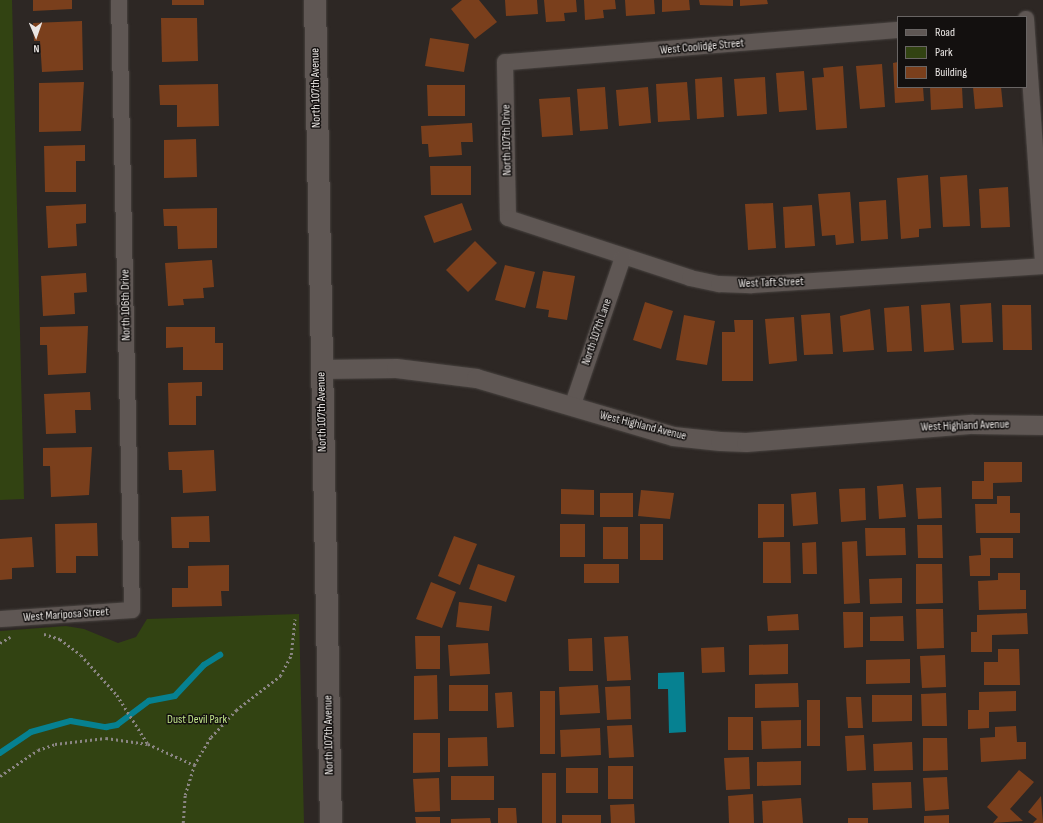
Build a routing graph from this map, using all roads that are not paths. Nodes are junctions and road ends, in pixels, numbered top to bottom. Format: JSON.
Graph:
{"nodes":[{"id":1,"x":119,"y":0,"type":"edge"},
{"id":2,"x":315,"y":0,"type":"edge"},
{"id":3,"x":1027,"y":19,"type":"edge"},
{"id":4,"x":897,"y":30,"type":"edge"},
{"id":5,"x":505,"y":62,"type":"joint"},
{"id":6,"x":508,"y":218,"type":"joint"},
{"id":7,"x":623,"y":257,"type":"junction"},
{"id":8,"x":1043,"y":265,"type":"edge"},
{"id":9,"x":320,"y":369,"type":"junction"},
{"id":10,"x":572,"y":408,"type":"junction"},
{"id":11,"x":1043,"y":425,"type":"edge"},
{"id":12,"x":132,"y":610,"type":"joint"},
{"id":13,"x":0,"y":619,"type":"edge"},
{"id":14,"x":331,"y":823,"type":"edge"}],
"edges":[{"from":1,"to":12,"type":"street","name":"North 106th Drive"},
{"from":2,"to":9,"type":"main road","name":"North 107th Avenue"},
{"from":3,"to":8,"type":"street"},
{"from":4,"to":5,"type":"street","name":"West Coolidge Street"},
{"from":5,"to":6,"type":"street","name":"North 107th Drive"},
{"from":6,"to":7,"type":"street","name":"West Taft Street"},
{"from":7,"to":8,"type":"street","name":"West Taft Street"},
{"from":7,"to":10,"type":"street","name":"North 107th Lane"},
{"from":9,"to":10,"type":"street","name":"West Highland Avenue"},
{"from":9,"to":14,"type":"main road","name":"North 107th Avenue"},
{"from":10,"to":11,"type":"street","name":"West Highland Avenue"},
{"from":12,"to":13,"type":"street","name":"West Mariposa Street"}]}
